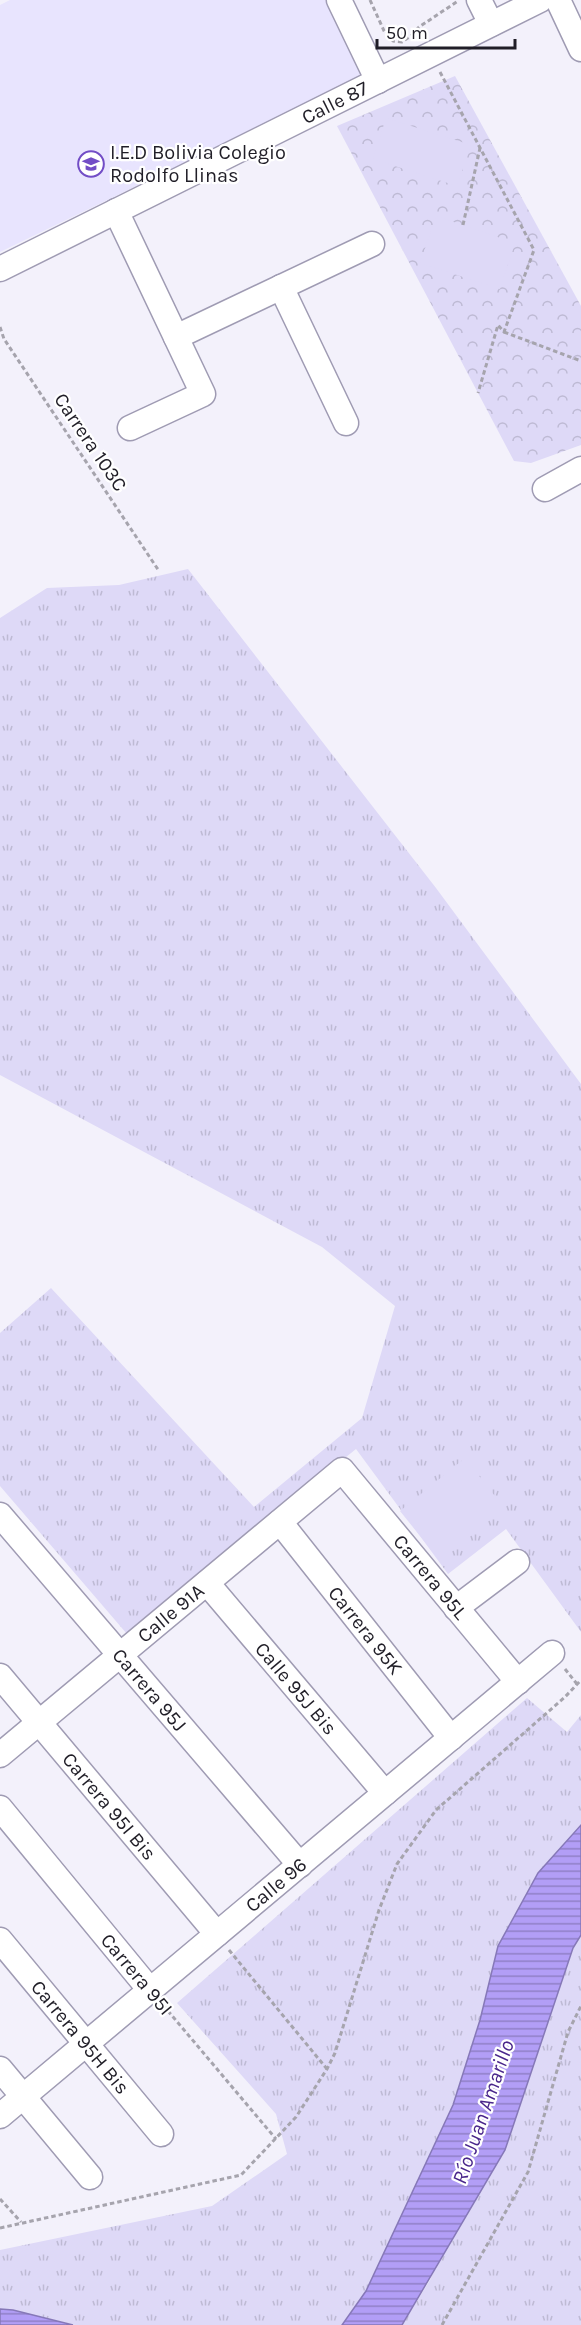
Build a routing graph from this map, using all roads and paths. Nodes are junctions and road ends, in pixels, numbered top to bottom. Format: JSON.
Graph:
{"nodes":[{"id":1,"x":339,"y":0,"type":"edge"},
{"id":2,"x":370,"y":0,"type":"edge"},
{"id":3,"x":459,"y":0,"type":"edge"},
{"id":4,"x":479,"y":0,"type":"edge"},
{"id":5,"x":540,"y":0,"type":"edge"},
{"id":6,"x":558,"y":0,"type":"edge"},
{"id":7,"x":491,"y":24,"type":"junction"},
{"id":8,"x":581,"y":49,"type":"edge"},
{"id":9,"x":432,"y":54,"type":"junction"},
{"id":10,"x":378,"y":81,"type":"junction"},
{"id":11,"x":480,"y":148,"type":"junction"},
{"id":12,"x":116,"y":211,"type":"junction"},
{"id":13,"x":463,"y":225,"type":"dead end"},
{"id":14,"x":372,"y":244,"type":"dead end"},
{"id":15,"x":0,"y":269,"type":"edge"},
{"id":16,"x":281,"y":287,"type":"junction"},
{"id":17,"x":0,"y":327,"type":"edge"},
{"id":18,"x":504,"y":332,"type":"junction"},
{"id":19,"x":176,"y":337,"type":"junction"},
{"id":20,"x":581,"y":362,"type":"edge"},
{"id":21,"x":478,"y":393,"type":"dead end"},
{"id":22,"x":346,"y":423,"type":"dead end"},
{"id":23,"x":130,"y":428,"type":"dead end"},
{"id":24,"x":581,"y":469,"type":"edge"},
{"id":25,"x":545,"y":489,"type":"dead end"},
{"id":26,"x":159,"y":571,"type":"dead end"},
{"id":27,"x":342,"y":1470,"type":"joint"},
{"id":28,"x":0,"y":1515,"type":"edge"},
{"id":29,"x":280,"y":1522,"type":"junction"},
{"id":30,"x":518,"y":1562,"type":"dead end"},
{"id":31,"x":207,"y":1583,"type":"junction"},
{"id":32,"x":456,"y":1608,"type":"junction"},
{"id":33,"x":552,"y":1653,"type":"dead end"},
{"id":34,"x":120,"y":1655,"type":"junction"},
{"id":35,"x":0,"y":1676,"type":"edge"},
{"id":36,"x":581,"y":1680,"type":"edge"},
{"id":37,"x":518,"y":1682,"type":"junction"},
{"id":38,"x":39,"y":1723,"type":"junction"},
{"id":39,"x":451,"y":1738,"type":"junction"},
{"id":40,"x":0,"y":1755,"type":"edge"},
{"id":41,"x":385,"y":1793,"type":"junction"},
{"id":42,"x":0,"y":1809,"type":"edge"},
{"id":43,"x":300,"y":1865,"type":"junction"},
{"id":44,"x":217,"y":1934,"type":"junction"},
{"id":45,"x":0,"y":1940,"type":"edge"},
{"id":46,"x":150,"y":1990,"type":"junction"},
{"id":47,"x":581,"y":2006,"type":"edge"},
{"id":48,"x":86,"y":2044,"type":"junction"},
{"id":49,"x":0,"y":2069,"type":"edge"},
{"id":50,"x":327,"y":2069,"type":"junction"},
{"id":51,"x":23,"y":2096,"type":"junction"},
{"id":52,"x":0,"y":2116,"type":"edge"},
{"id":53,"x":161,"y":2134,"type":"dead end"},
{"id":54,"x":276,"y":2139,"type":"junction"},
{"id":55,"x":90,"y":2177,"type":"dead end"},
{"id":56,"x":0,"y":2199,"type":"edge"},
{"id":57,"x":22,"y":2223,"type":"junction"},
{"id":58,"x":0,"y":2228,"type":"edge"},
{"id":59,"x":442,"y":2325,"type":"edge"}],
"edges":[{"from":1,"to":10,"type":"street"},
{"from":2,"to":3,"type":"path"},
{"from":4,"to":7,"type":"street"},
{"from":5,"to":7,"type":"street","name":"Calle 87"},
{"from":6,"to":8,"type":"street"},
{"from":7,"to":9,"type":"street","name":"Calle 87"},
{"from":9,"to":10,"type":"street","name":"Calle 87"},
{"from":9,"to":11,"type":"path"},
{"from":10,"to":12,"type":"street","name":"Calle 87"},
{"from":11,"to":13,"type":"path"},
{"from":11,"to":18,"type":"path"},
{"from":12,"to":15,"type":"street","name":"Calle 87"},
{"from":12,"to":19,"type":"street"},
{"from":14,"to":16,"type":"street"},
{"from":16,"to":19,"type":"street"},
{"from":16,"to":22,"type":"street"},
{"from":17,"to":26,"type":"path","name":"Carrera 103C"},
{"from":18,"to":20,"type":"path"},
{"from":18,"to":21,"type":"path"},
{"from":19,"to":23,"type":"street"},
{"from":24,"to":25,"type":"street"},
{"from":27,"to":29,"type":"street","name":"Calle 91A"},
{"from":27,"to":32,"type":"street","name":"Carrera 95L"},
{"from":28,"to":34,"type":"street","name":"Carrera 95J"},
{"from":29,"to":31,"type":"street","name":"Calle 91A"},
{"from":29,"to":39,"type":"street","name":"Carrera 95K"},
{"from":30,"to":32,"type":"street"},
{"from":31,"to":34,"type":"street","name":"Calle 91A"},
{"from":31,"to":41,"type":"street","name":"Calle 95J Bis"},
{"from":32,"to":37,"type":"street","name":"Carrera 95L"},
{"from":33,"to":37,"type":"street","name":"Calle 96"},
{"from":34,"to":38,"type":"street","name":"Calle 91A"},
{"from":34,"to":43,"type":"street","name":"Carrera 95J"},
{"from":35,"to":38,"type":"street","name":"Carrera 95I Bis"},
{"from":36,"to":50,"type":"path"},
{"from":37,"to":39,"type":"street","name":"Calle 96"},
{"from":38,"to":40,"type":"street","name":"Calle 91A"},
{"from":38,"to":44,"type":"street","name":"Carrera 95I Bis"},
{"from":39,"to":41,"type":"street","name":"Calle 96"},
{"from":41,"to":43,"type":"street","name":"Calle 96"},
{"from":42,"to":46,"type":"street","name":"Carrera 95I"},
{"from":43,"to":44,"type":"street","name":"Calle 96"},
{"from":44,"to":46,"type":"street","name":"Calle 96"},
{"from":44,"to":50,"type":"path"},
{"from":45,"to":48,"type":"street","name":"Carrera 95H Bis"},
{"from":46,"to":48,"type":"street","name":"Calle 96"},
{"from":46,"to":54,"type":"path","name":"Carrera 95I"},
{"from":47,"to":59,"type":"path"},
{"from":48,"to":51,"type":"street","name":"Calle 96"},
{"from":48,"to":53,"type":"street","name":"Carrera 95H Bis"},
{"from":49,"to":51,"type":"street"},
{"from":50,"to":54,"type":"path"},
{"from":51,"to":52,"type":"street","name":"Calle 96"},
{"from":51,"to":55,"type":"street"},
{"from":54,"to":57,"type":"path"},
{"from":56,"to":57,"type":"path"},
{"from":57,"to":58,"type":"path"}]}
